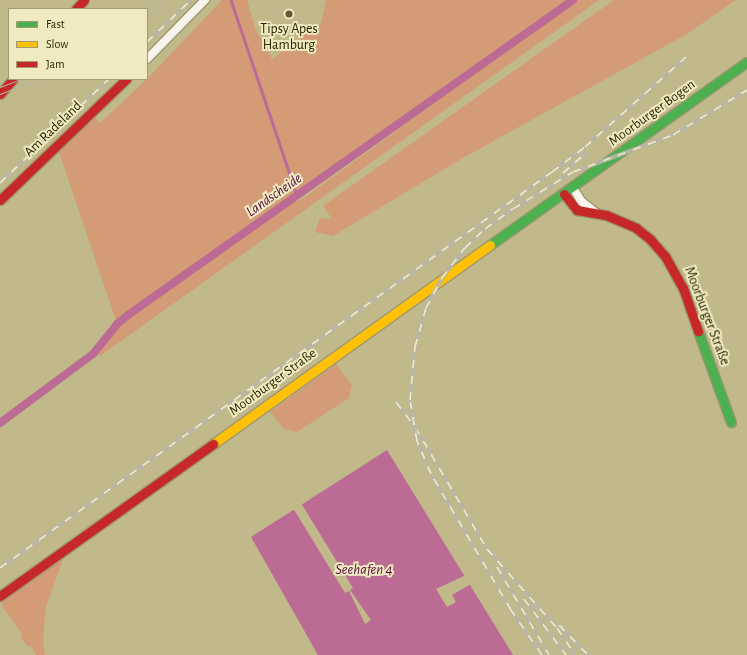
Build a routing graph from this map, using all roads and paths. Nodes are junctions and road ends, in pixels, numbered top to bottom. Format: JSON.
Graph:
{"nodes":[{"id":1,"x":84,"y":0,"type":"edge"},
{"id":2,"x":205,"y":0,"type":"edge"},
{"id":3,"x":77,"y":8,"type":"edge"},
{"id":4,"x":148,"y":57,"type":"edge"},
{"id":5,"x":747,"y":62,"type":"edge"},
{"id":6,"x":12,"y":80,"type":"edge"},
{"id":7,"x":125,"y":80,"type":"edge"},
{"id":8,"x":0,"y":94,"type":"edge"},
{"id":9,"x":573,"y":188,"type":"junction"},
{"id":10,"x":564,"y":194,"type":"junction"},
{"id":11,"x":0,"y":200,"type":"edge"},
{"id":12,"x":596,"y":212,"type":"junction"},
{"id":13,"x":731,"y":422,"type":"dead end"},
{"id":14,"x":0,"y":596,"type":"edge"}],
"edges":[{"from":1,"to":3,"type":"main road"},
{"from":2,"to":4,"type":"street"},
{"from":5,"to":9,"type":"main road","name":"Moorburger Bogen"},
{"from":6,"to":8,"type":"main road"},
{"from":7,"to":11,"type":"main road","name":"Am Radeland"},
{"from":9,"to":10,"type":"main road","name":"Moorburger Straße"},
{"from":9,"to":12,"type":"street","name":"Moorburger Straße"},
{"from":10,"to":12,"type":"main road","name":"Moorburger Straße"},
{"from":10,"to":14,"type":"main road","name":"Moorburger Straße"},
{"from":12,"to":13,"type":"main road","name":"Moorburger Straße"}]}
